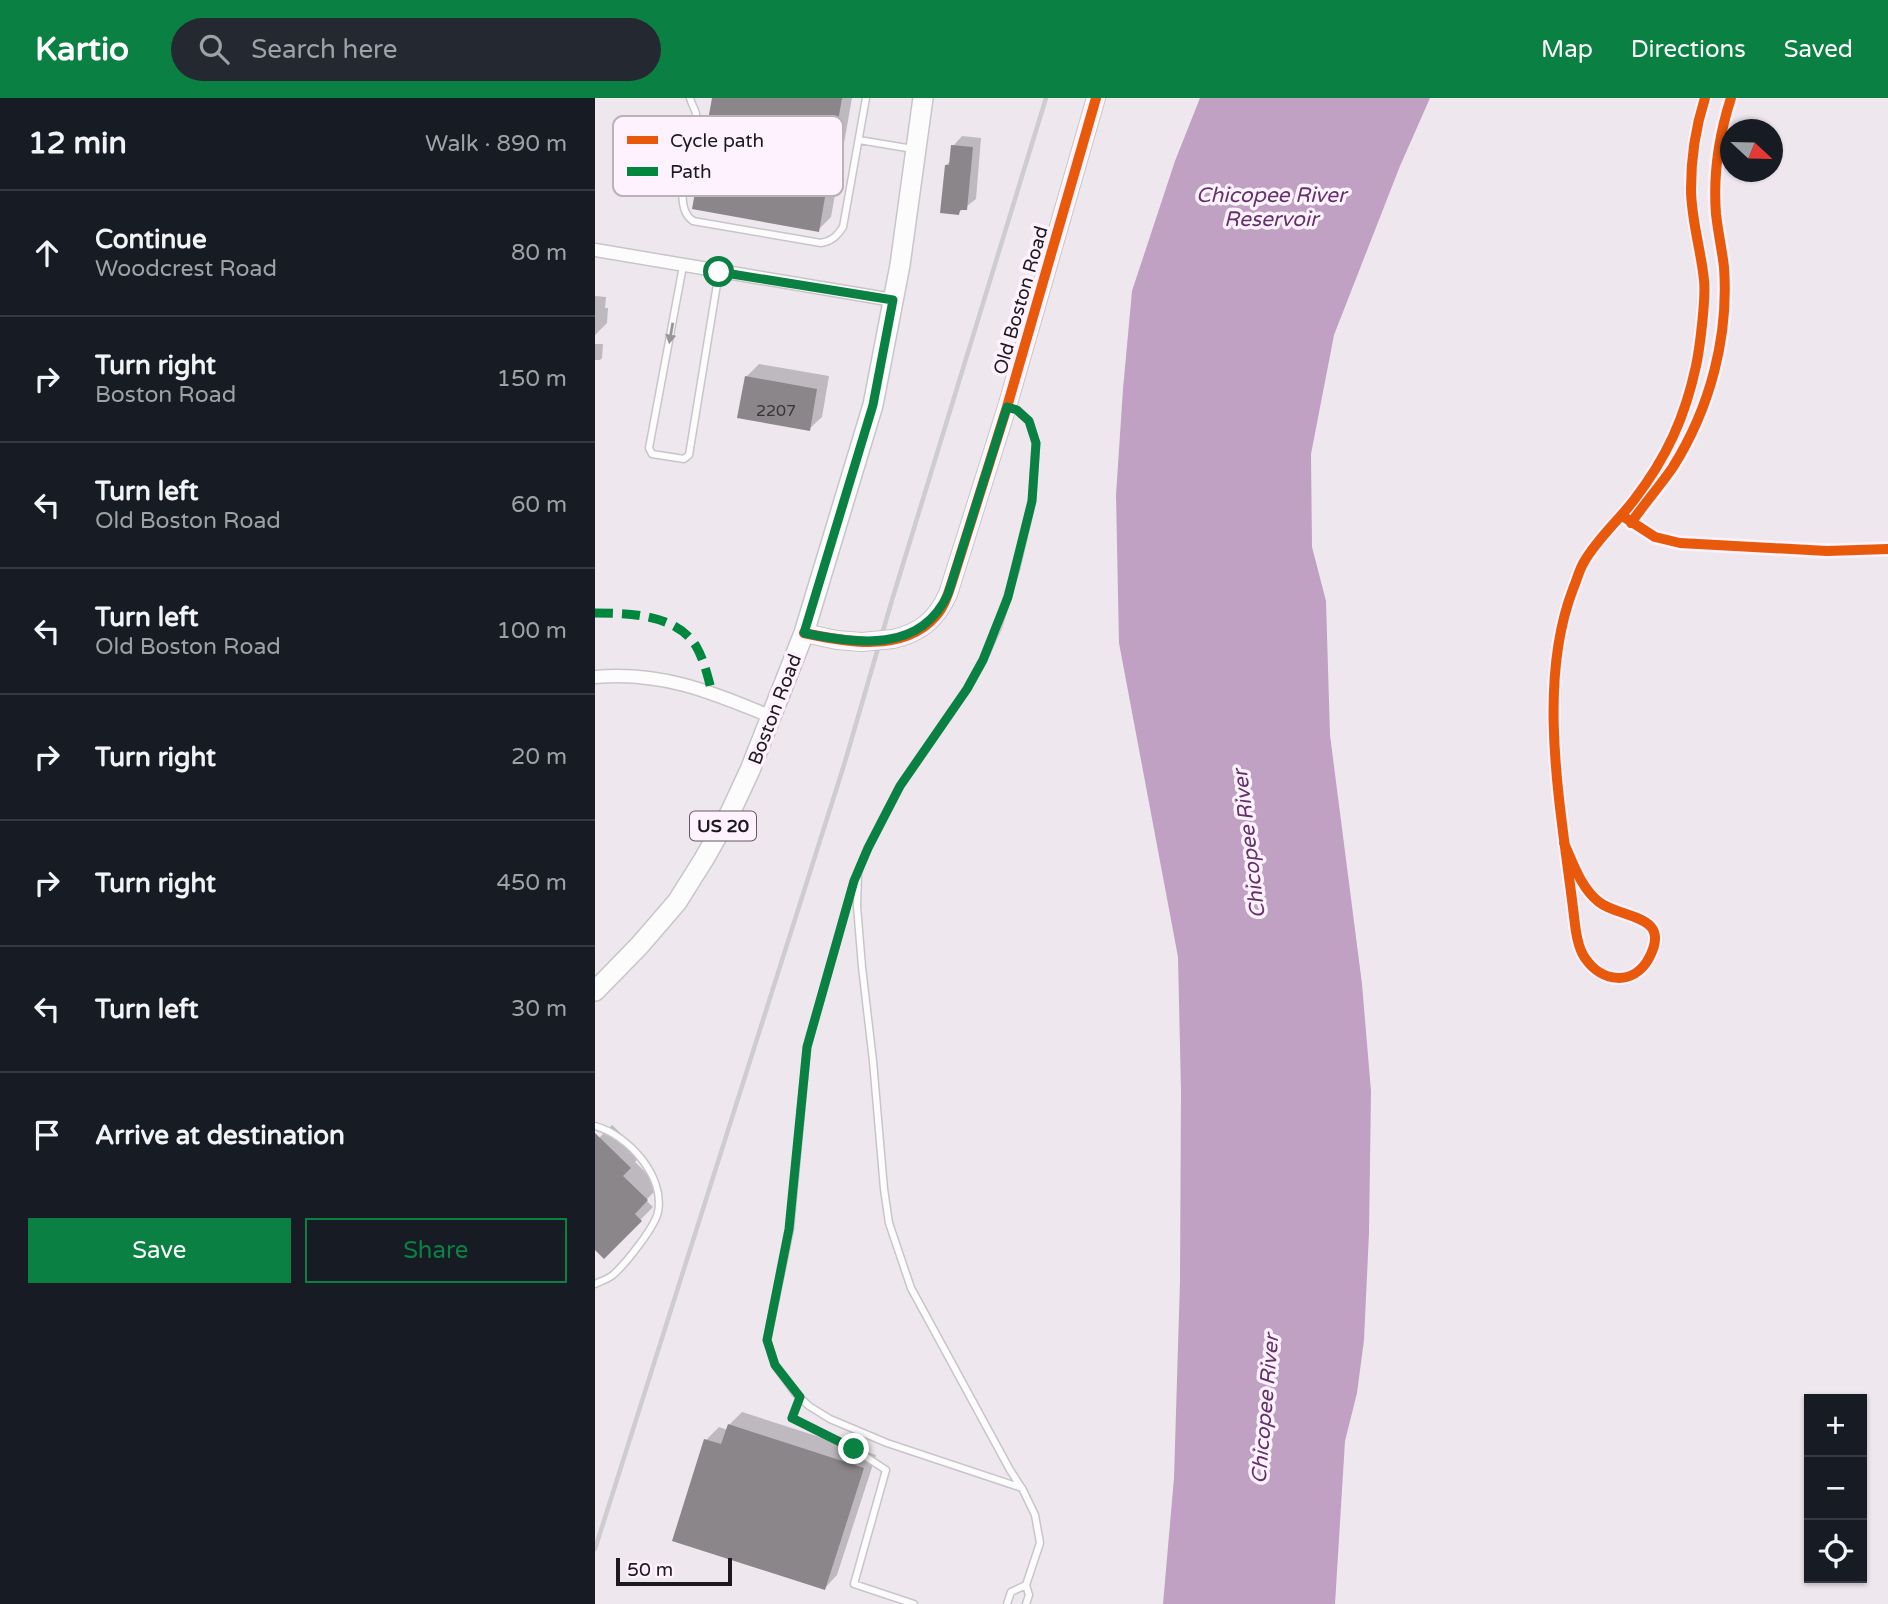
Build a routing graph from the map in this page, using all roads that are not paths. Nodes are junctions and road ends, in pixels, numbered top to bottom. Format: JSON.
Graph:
{"nodes":[{"id":1,"x":689,"y":98,"type":"edge"},
{"id":2,"x":866,"y":98,"type":"edge"},
{"id":3,"x":923,"y":98,"type":"edge"},
{"id":4,"x":1097,"y":98,"type":"edge"},
{"id":5,"x":1705,"y":98,"type":"edge"},
{"id":6,"x":696,"y":116,"type":"edge"},
{"id":7,"x":859,"y":140,"type":"junction"},
{"id":8,"x":915,"y":150,"type":"junction"},
{"id":9,"x":683,"y":196,"type":"edge"},
{"id":10,"x":595,"y":250,"type":"edge"},
{"id":11,"x":683,"y":266,"type":"junction"},
{"id":12,"x":719,"y":272,"type":"junction"},
{"id":13,"x":893,"y":300,"type":"junction"},
{"id":14,"x":1007,"y":407,"type":"junction"},
{"id":15,"x":804,"y":633,"type":"junction"},
{"id":16,"x":595,"y":677,"type":"edge"},
{"id":17,"x":772,"y":717,"type":"junction"},
{"id":18,"x":1564,"y":843,"type":"junction"},
{"id":19,"x":859,"y":869,"type":"junction"},
{"id":20,"x":595,"y":991,"type":"edge"},
{"id":21,"x":595,"y":1126,"type":"edge"},
{"id":22,"x":595,"y":1284,"type":"edge"},
{"id":23,"x":800,"y":1397,"type":"junction"},
{"id":24,"x":1022,"y":1488,"type":"junction"},
{"id":25,"x":1026,"y":1585,"type":"junction"},
{"id":26,"x":914,"y":1604,"type":"edge"},
{"id":27,"x":1007,"y":1604,"type":"edge"},
{"id":28,"x":1026,"y":1604,"type":"edge"}],
"edges":[{"from":1,"to":6,"type":"lane"},
{"from":2,"to":7,"type":"lane"},
{"from":3,"to":8,"type":"main road","name":"Boston Road","number":"US 20"},
{"from":4,"to":14,"type":"street","name":"Old Boston Road"},
{"from":5,"to":18,"type":"street"},
{"from":7,"to":8,"type":"lane"},
{"from":7,"to":9,"type":"lane"},
{"from":8,"to":13,"type":"main road","name":"Boston Road","number":"US 20"},
{"from":10,"to":11,"type":"street"},
{"from":11,"to":12,"type":"street"},
{"from":11,"to":12,"type":"lane","one_way":true},
{"from":12,"to":13,"type":"street"},
{"from":13,"to":15,"type":"main road","name":"Boston Road","number":"US 20"},
{"from":14,"to":15,"type":"street","name":"Old Boston Road","bridge":true},
{"from":14,"to":19,"type":"lane"},
{"from":15,"to":17,"type":"main road","name":"Boston Road","number":"US 20"},
{"from":16,"to":17,"type":"street"},
{"from":17,"to":20,"type":"main road","name":"Boston Road","number":"US 20"},
{"from":18,"to":18,"type":"street"},
{"from":19,"to":23,"type":"lane"},
{"from":19,"to":24,"type":"lane"},
{"from":21,"to":22,"type":"lane"},
{"from":23,"to":24,"type":"lane"},
{"from":23,"to":26,"type":"lane"},
{"from":24,"to":25,"type":"lane"},
{"from":25,"to":27,"type":"lane"},
{"from":25,"to":28,"type":"lane"}]}
